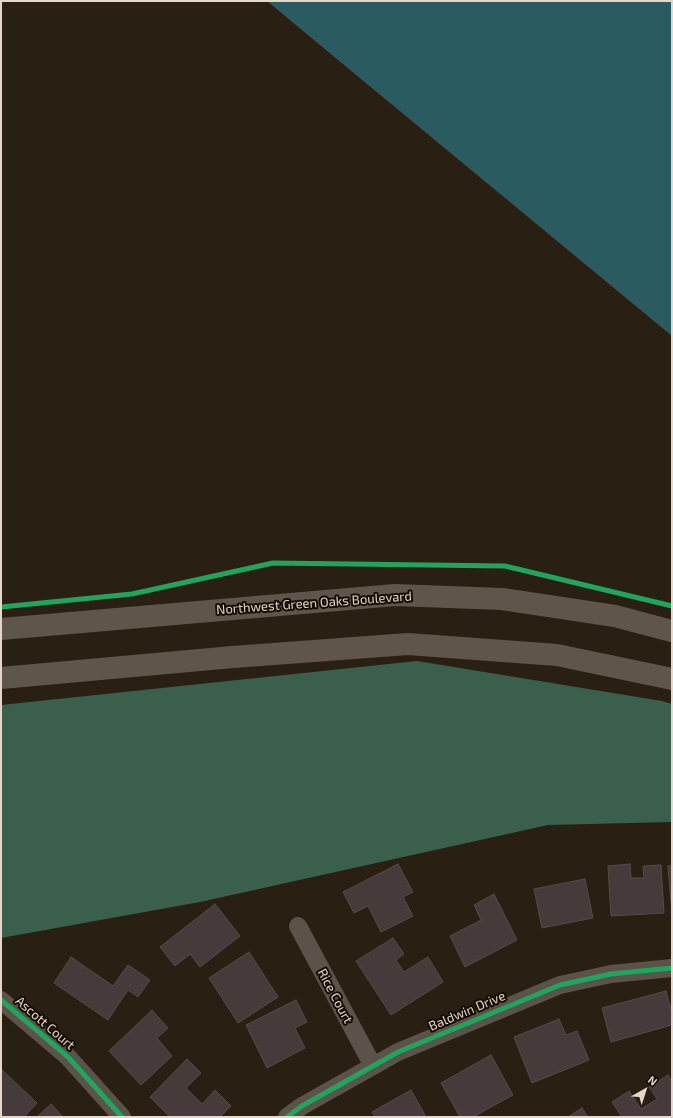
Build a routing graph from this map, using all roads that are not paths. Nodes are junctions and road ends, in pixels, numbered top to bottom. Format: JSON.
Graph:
{"nodes":[{"id":1,"x":1,"y":629,"type":"edge"},
{"id":2,"x":672,"y":631,"type":"edge"},
{"id":3,"x":1,"y":678,"type":"edge"},
{"id":4,"x":672,"y":679,"type":"edge"},
{"id":5,"x":298,"y":926,"type":"dead end"},
{"id":6,"x":672,"y":968,"type":"edge"},
{"id":7,"x":1,"y":1000,"type":"edge"},
{"id":8,"x":372,"y":1066,"type":"junction"},
{"id":9,"x":122,"y":1117,"type":"edge"},
{"id":10,"x":287,"y":1117,"type":"edge"}],
"edges":[{"from":1,"to":2,"type":"main road","name":"Northwest Green Oaks Boulevard"},
{"from":3,"to":4,"type":"main road"},
{"from":5,"to":8,"type":"street","name":"Rice Court"},
{"from":6,"to":8,"type":"street","name":"Baldwin Drive"},
{"from":7,"to":9,"type":"street","name":"Ascott Court"},
{"from":8,"to":10,"type":"street","name":"Baldwin Drive"}]}
